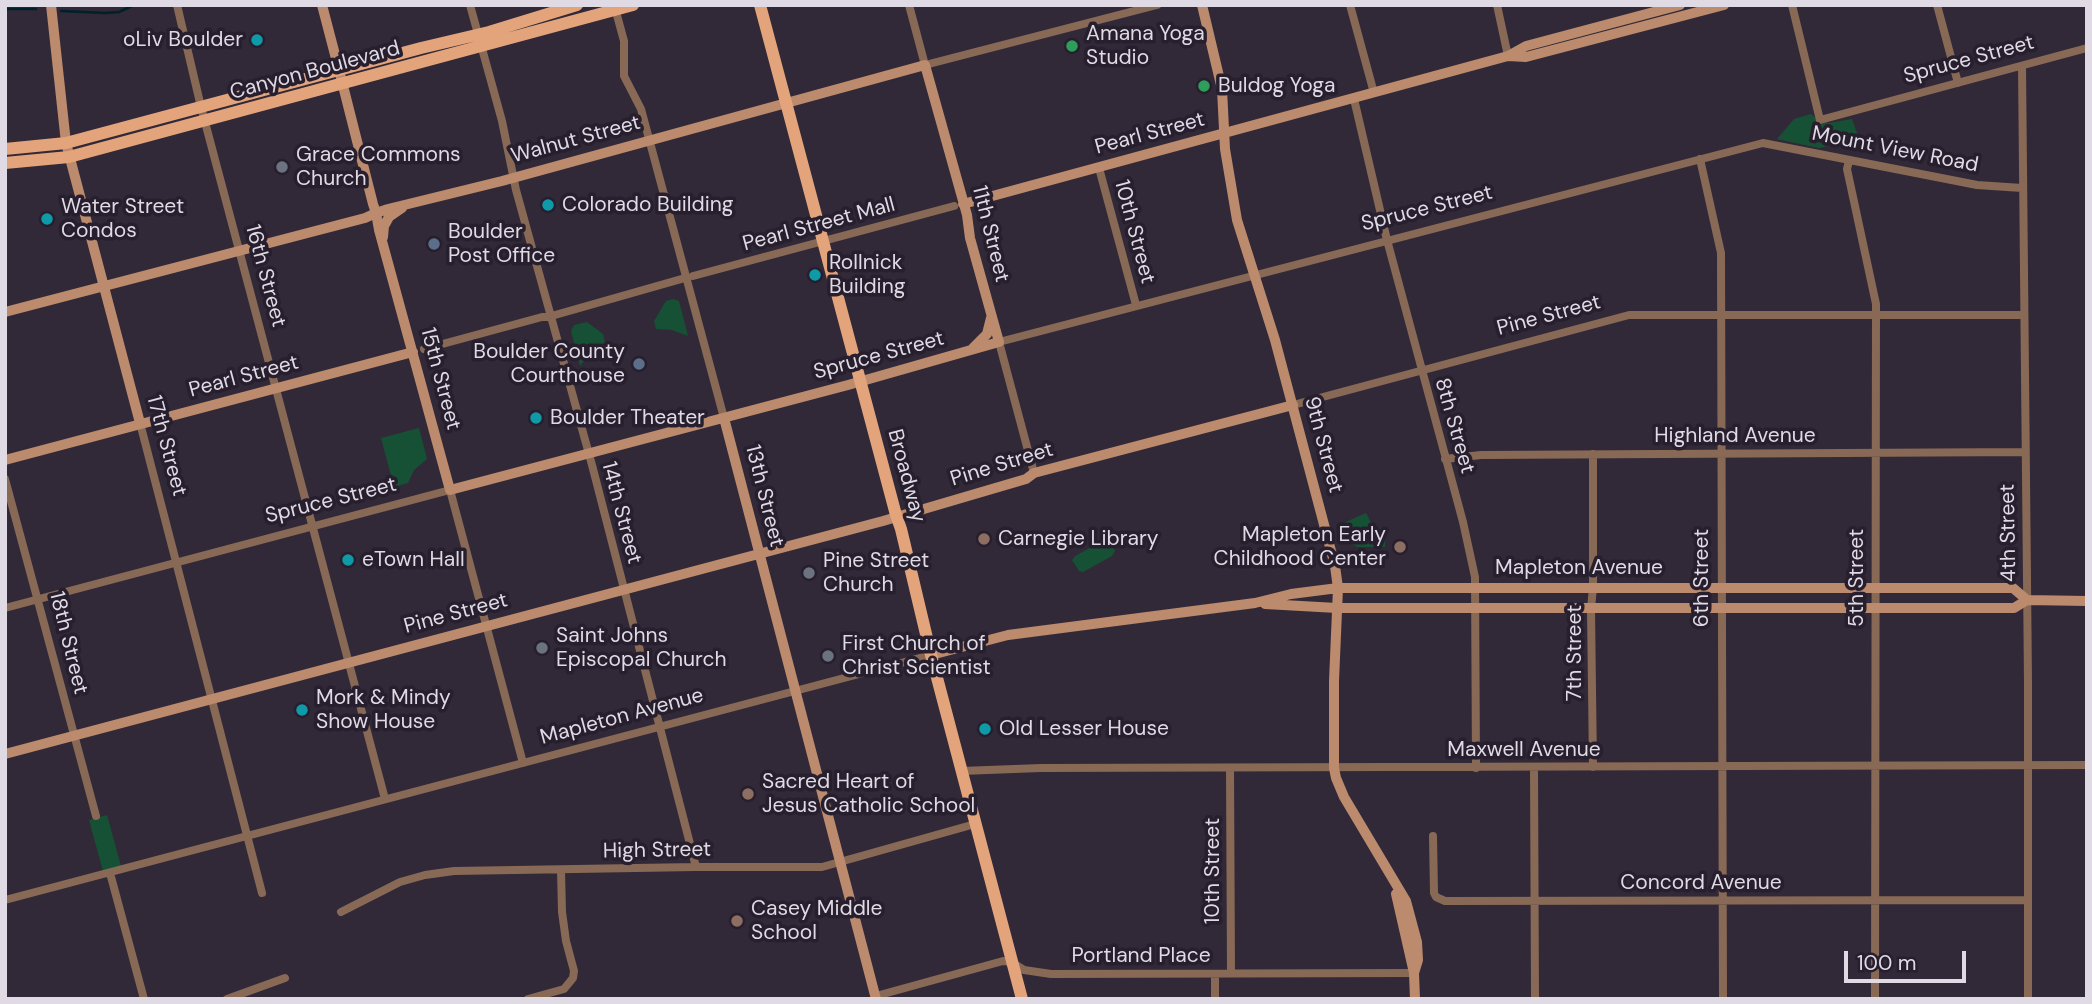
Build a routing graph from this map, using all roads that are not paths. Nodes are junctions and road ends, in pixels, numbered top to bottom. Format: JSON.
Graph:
{"nodes":[{"id":1,"x":51,"y":5,"type":"edge"},
{"id":2,"x":177,"y":5,"type":"edge"},
{"id":3,"x":322,"y":5,"type":"edge"},
{"id":4,"x":470,"y":5,"type":"edge"},
{"id":5,"x":577,"y":5,"type":"edge"},
{"id":6,"x":634,"y":5,"type":"edge"},
{"id":7,"x":760,"y":5,"type":"edge"},
{"id":8,"x":909,"y":5,"type":"edge"},
{"id":9,"x":1157,"y":5,"type":"edge"},
{"id":10,"x":1202,"y":5,"type":"edge"},
{"id":11,"x":1350,"y":5,"type":"edge"},
{"id":12,"x":1497,"y":5,"type":"edge"},
{"id":13,"x":1680,"y":5,"type":"edge"},
{"id":14,"x":1724,"y":5,"type":"edge"},
{"id":15,"x":1793,"y":5,"type":"edge"},
{"id":16,"x":1937,"y":5,"type":"edge"},
{"id":17,"x":615,"y":7,"type":"edge"},
{"id":18,"x":1649,"y":14,"type":"edge"},
{"id":19,"x":479,"y":41,"type":"junction"},
{"id":20,"x":2087,"y":48,"type":"edge"},
{"id":21,"x":1508,"y":57,"type":"junction"},
{"id":22,"x":925,"y":65,"type":"junction"},
{"id":23,"x":2022,"y":66,"type":"junction"},
{"id":24,"x":901,"y":71,"type":"junction"},
{"id":25,"x":341,"y":77,"type":"junction"},
{"id":26,"x":1958,"y":83,"type":"junction"},
{"id":27,"x":930,"y":84,"type":"junction"},
{"id":28,"x":1374,"y":93,"type":"junction"},
{"id":29,"x":1354,"y":99,"type":"junction"},
{"id":30,"x":787,"y":101,"type":"junction"},
{"id":31,"x":201,"y":107,"type":"junction"},
{"id":32,"x":205,"y":121,"type":"junction"},
{"id":33,"x":1224,"y":133,"type":"junction"},
{"id":34,"x":650,"y":139,"type":"junction"},
{"id":35,"x":66,"y":143,"type":"junction"},
{"id":36,"x":1763,"y":143,"type":"joint"},
{"id":37,"x":5,"y":149,"type":"edge"},
{"id":38,"x":69,"y":157,"type":"junction"},
{"id":39,"x":1700,"y":159,"type":"junction"},
{"id":40,"x":1849,"y":161,"type":"junction"},
{"id":41,"x":5,"y":163,"type":"edge"},
{"id":42,"x":1099,"y":167,"type":"junction"},
{"id":43,"x":514,"y":177,"type":"junction"},
{"id":44,"x":2022,"y":188,"type":"junction"},
{"id":45,"x":407,"y":205,"type":"junction"},
{"id":46,"x":958,"y":205,"type":"junction"},
{"id":47,"x":376,"y":213,"type":"junction"},
{"id":48,"x":1387,"y":240,"type":"junction"},
{"id":49,"x":382,"y":241,"type":"junction"},
{"id":50,"x":824,"y":242,"type":"junction"},
{"id":51,"x":240,"y":251,"type":"junction"},
{"id":52,"x":1254,"y":274,"type":"junction"},
{"id":53,"x":104,"y":286,"type":"junction"},
{"id":54,"x":1136,"y":305,"type":"junction"},
{"id":55,"x":989,"y":308,"type":"junction"},
{"id":56,"x":5,"y":312,"type":"edge"},
{"id":57,"x":1876,"y":314,"type":"junction"},
{"id":58,"x":1721,"y":315,"type":"junction"},
{"id":59,"x":2024,"y":315,"type":"junction"},
{"id":60,"x":999,"y":342,"type":"junction"},
{"id":61,"x":418,"y":350,"type":"junction"},
{"id":62,"x":970,"y":351,"type":"junction"},
{"id":63,"x":1420,"y":369,"type":"junction"},
{"id":64,"x":860,"y":381,"type":"junction"},
{"id":65,"x":276,"y":388,"type":"junction"},
{"id":66,"x":1293,"y":405,"type":"junction"},
{"id":67,"x":723,"y":413,"type":"junction"},
{"id":68,"x":140,"y":423,"type":"junction"},
{"id":69,"x":2025,"y":452,"type":"junction"},
{"id":70,"x":1721,"y":453,"type":"junction"},
{"id":71,"x":1875,"y":453,"type":"junction"},
{"id":72,"x":588,"y":454,"type":"junction"},
{"id":73,"x":1593,"y":454,"type":"junction"},
{"id":74,"x":1445,"y":459,"type":"junction"},
{"id":75,"x":5,"y":460,"type":"edge"},
{"id":76,"x":443,"y":463,"type":"junction"},
{"id":77,"x":1034,"y":473,"type":"junction"},
{"id":78,"x":5,"y":479,"type":"edge"},
{"id":79,"x":484,"y":482,"type":"junction"},
{"id":80,"x":450,"y":491,"type":"junction"},
{"id":81,"x":895,"y":515,"type":"junction"},
{"id":82,"x":313,"y":525,"type":"junction"},
{"id":83,"x":759,"y":553,"type":"junction"},
{"id":84,"x":176,"y":561,"type":"junction"},
{"id":85,"x":1475,"y":587,"type":"junction"},
{"id":86,"x":1593,"y":587,"type":"junction"},
{"id":87,"x":1722,"y":587,"type":"junction"},
{"id":88,"x":1338,"y":588,"type":"junction"},
{"id":89,"x":1875,"y":588,"type":"junction"},
{"id":90,"x":623,"y":589,"type":"junction"},
{"id":91,"x":38,"y":599,"type":"junction"},
{"id":92,"x":2027,"y":600,"type":"junction"},
{"id":93,"x":2087,"y":601,"type":"edge"},
{"id":94,"x":1255,"y":603,"type":"junction"},
{"id":95,"x":1722,"y":607,"type":"junction"},
{"id":96,"x":5,"y":608,"type":"edge"},
{"id":97,"x":1337,"y":608,"type":"junction"},
{"id":98,"x":1475,"y":608,"type":"junction"},
{"id":99,"x":1875,"y":608,"type":"junction"},
{"id":100,"x":1591,"y":609,"type":"junction"},
{"id":101,"x":486,"y":626,"type":"junction"},
{"id":102,"x":932,"y":655,"type":"junction"},
{"id":103,"x":350,"y":663,"type":"junction"},
{"id":104,"x":796,"y":690,"type":"junction"},
{"id":105,"x":212,"y":698,"type":"junction"},
{"id":106,"x":661,"y":726,"type":"junction"},
{"id":107,"x":73,"y":736,"type":"junction"},
{"id":108,"x":5,"y":754,"type":"edge"},
{"id":109,"x":523,"y":763,"type":"junction"},
{"id":110,"x":2087,"y":765,"type":"edge"},
{"id":111,"x":1722,"y":766,"type":"junction"},
{"id":112,"x":2028,"y":766,"type":"junction"},
{"id":113,"x":1593,"y":767,"type":"junction"},
{"id":114,"x":1875,"y":767,"type":"junction"},
{"id":115,"x":1230,"y":768,"type":"junction"},
{"id":116,"x":1334,"y":768,"type":"junction"},
{"id":117,"x":1476,"y":768,"type":"junction"},
{"id":118,"x":1534,"y":768,"type":"junction"},
{"id":119,"x":961,"y":771,"type":"junction"},
{"id":120,"x":385,"y":799,"type":"junction"},
{"id":121,"x":96,"y":816,"type":"dead end"},
{"id":122,"x":975,"y":824,"type":"junction"},
{"id":123,"x":248,"y":835,"type":"junction"},
{"id":124,"x":1433,"y":836,"type":"dead end"},
{"id":125,"x":840,"y":861,"type":"junction"},
{"id":126,"x":696,"y":867,"type":"junction"},
{"id":127,"x":561,"y":870,"type":"junction"},
{"id":128,"x":110,"y":873,"type":"junction"},
{"id":129,"x":262,"y":893,"type":"dead end"},
{"id":130,"x":5,"y":900,"type":"edge"},
{"id":131,"x":1875,"y":900,"type":"junction"},
{"id":132,"x":2028,"y":900,"type":"junction"},
{"id":133,"x":1534,"y":901,"type":"junction"},
{"id":134,"x":1723,"y":901,"type":"junction"},
{"id":135,"x":341,"y":912,"type":"dead end"},
{"id":136,"x":1011,"y":962,"type":"junction"},
{"id":137,"x":1231,"y":973,"type":"junction"},
{"id":138,"x":1414,"y":973,"type":"junction"},
{"id":139,"x":1215,"y":974,"type":"junction"},
{"id":140,"x":285,"y":978,"type":"dead end"},
{"id":141,"x":876,"y":998,"type":"edge"},
{"id":142,"x":144,"y":999,"type":"edge"},
{"id":143,"x":228,"y":999,"type":"edge"},
{"id":144,"x":528,"y":999,"type":"edge"},
{"id":145,"x":1022,"y":999,"type":"edge"},
{"id":146,"x":1215,"y":999,"type":"edge"},
{"id":147,"x":1415,"y":999,"type":"edge"},
{"id":148,"x":1535,"y":999,"type":"edge"},
{"id":149,"x":1723,"y":999,"type":"edge"},
{"id":150,"x":1875,"y":999,"type":"edge"},
{"id":151,"x":2028,"y":999,"type":"edge"}],
"edges":[{"from":1,"to":35,"type":"street","name":"17th Street"},
{"from":2,"to":31,"type":"street","name":"16th Street"},
{"from":3,"to":25,"type":"street","name":"15th Street"},
{"from":4,"to":19,"type":"street","name":"14th Street"},
{"from":5,"to":19,"type":"main road","name":"Canyon Boulevard"},
{"from":6,"to":17,"type":"main road","name":"Canyon Boulevard"},
{"from":7,"to":30,"type":"main road","name":"Broadway"},
{"from":8,"to":22,"type":"street","name":"11th Street"},
{"from":9,"to":22,"type":"street","name":"Walnut Street"},
{"from":10,"to":33,"type":"street","name":"9th Street"},
{"from":11,"to":28,"type":"street"},
{"from":12,"to":21,"type":"street"},
{"from":13,"to":18,"type":"street","name":"Pearl Street"},
{"from":14,"to":18,"type":"street","name":"Pearl Street"},
{"from":15,"to":26,"type":"street","name":"Spruce Street"},
{"from":16,"to":26,"type":"street"},
{"from":17,"to":19,"type":"main road","name":"Canyon Boulevard"},
{"from":17,"to":34,"type":"street","name":"13th Street"},
{"from":18,"to":21,"type":"street","name":"Pearl Street"},
{"from":19,"to":25,"type":"main road","name":"Canyon Boulevard"},
{"from":19,"to":43,"type":"street","name":"14th Street"},
{"from":20,"to":23,"type":"street","name":"Spruce Street"},
{"from":21,"to":28,"type":"street","name":"Pearl Street"},
{"from":22,"to":24,"type":"street","name":"Walnut Street"},
{"from":22,"to":27,"type":"street","name":"11th Street"},
{"from":23,"to":26,"type":"street","name":"Spruce Street"},
{"from":23,"to":44,"type":"street","name":"4th Street"},
{"from":24,"to":27,"type":"street"},
{"from":24,"to":30,"type":"street","name":"Walnut Street"},
{"from":25,"to":31,"type":"main road","name":"Canyon Boulevard"},
{"from":25,"to":32,"type":"main road","name":"Canyon Boulevard"},
{"from":25,"to":47,"type":"street","name":"15th Street"},
{"from":27,"to":46,"type":"street","name":"11th Street"},
{"from":28,"to":29,"type":"street","name":"Pearl Street"},
{"from":29,"to":33,"type":"street","name":"Pearl Street"},
{"from":29,"to":48,"type":"street","name":"8th Street"},
{"from":30,"to":34,"type":"street","name":"Walnut Street"},
{"from":30,"to":50,"type":"main road","name":"Broadway"},
{"from":31,"to":32,"type":"street","name":"16th Street"},
{"from":31,"to":35,"type":"main road","name":"Canyon Boulevard"},
{"from":32,"to":38,"type":"main road","name":"Canyon Boulevard"},
{"from":32,"to":51,"type":"street","name":"16th Street"},
{"from":33,"to":42,"type":"street","name":"Pearl Street"},
{"from":33,"to":52,"type":"street","name":"9th Street"},
{"from":34,"to":43,"type":"street","name":"Walnut Street"},
{"from":34,"to":67,"type":"street","name":"13th Street"},
{"from":35,"to":37,"type":"main road","name":"Canyon Boulevard"},
{"from":35,"to":38,"type":"street","name":"17th Street"},
{"from":36,"to":39,"type":"street","name":"Spruce Street"},
{"from":36,"to":40,"type":"street","name":"Mount View Road"},
{"from":38,"to":41,"type":"main road","name":"Canyon Boulevard"},
{"from":38,"to":53,"type":"street","name":"17th Street"},
{"from":39,"to":48,"type":"street","name":"Spruce Street"},
{"from":39,"to":58,"type":"street","name":"6th Street"},
{"from":40,"to":44,"type":"street","name":"Mount View Road"},
{"from":40,"to":57,"type":"street","name":"5th Street"},
{"from":42,"to":46,"type":"street","name":"Pearl Street"},
{"from":42,"to":54,"type":"street","name":"10th Street"},
{"from":43,"to":45,"type":"street","name":"Walnut Street"},
{"from":43,"to":72,"type":"street","name":"14th Street"},
{"from":44,"to":59,"type":"street","name":"4th Street"},
{"from":45,"to":47,"type":"street","name":"Walnut Street"},
{"from":45,"to":49,"type":"street"},
{"from":46,"to":50,"type":"street","name":"Pearl Street Mall"},
{"from":46,"to":55,"type":"street","name":"11th Street"},
{"from":47,"to":49,"type":"street","name":"15th Street"},
{"from":47,"to":51,"type":"street","name":"Walnut Street"},
{"from":48,"to":52,"type":"street","name":"Spruce Street"},
{"from":48,"to":63,"type":"street","name":"8th Street"},
{"from":49,"to":61,"type":"street","name":"15th Street"},
{"from":50,"to":61,"type":"street","name":"Pearl Street Mall"},
{"from":50,"to":64,"type":"main road","name":"Broadway"},
{"from":51,"to":53,"type":"street","name":"Walnut Street"},
{"from":51,"to":65,"type":"street","name":"16th Street"},
{"from":52,"to":54,"type":"street","name":"Spruce Street"},
{"from":52,"to":66,"type":"street","name":"9th Street"},
{"from":53,"to":56,"type":"street","name":"Walnut Street"},
{"from":53,"to":68,"type":"street","name":"17th Street"},
{"from":54,"to":60,"type":"street","name":"Spruce Street"},
{"from":55,"to":60,"type":"street","name":"11th Street"},
{"from":55,"to":62,"type":"street"},
{"from":57,"to":58,"type":"street","name":"Pine Street"},
{"from":57,"to":59,"type":"street","name":"Pine Street"},
{"from":57,"to":71,"type":"street","name":"5th Street"},
{"from":58,"to":63,"type":"street","name":"Pine Street"},
{"from":58,"to":70,"type":"street","name":"6th Street"},
{"from":59,"to":69,"type":"street","name":"4th Street"},
{"from":60,"to":62,"type":"street","name":"Spruce Street"},
{"from":60,"to":77,"type":"street","name":"11th Street"},
{"from":61,"to":65,"type":"street","name":"Pearl Street"},
{"from":61,"to":76,"type":"street","name":"15th Street"},
{"from":62,"to":64,"type":"street","name":"Spruce Street"},
{"from":63,"to":66,"type":"street","name":"Pine Street"},
{"from":63,"to":74,"type":"street","name":"8th Street"},
{"from":64,"to":67,"type":"street","name":"Spruce Street"},
{"from":64,"to":81,"type":"main road","name":"Broadway"},
{"from":65,"to":68,"type":"street","name":"Pearl Street"},
{"from":65,"to":82,"type":"street","name":"16th Street"},
{"from":66,"to":77,"type":"street","name":"Pine Street"},
{"from":66,"to":88,"type":"street","name":"9th Street"},
{"from":67,"to":72,"type":"street","name":"Spruce Street"},
{"from":67,"to":83,"type":"street","name":"13th Street"},
{"from":68,"to":75,"type":"street","name":"Pearl Street"},
{"from":68,"to":84,"type":"street","name":"17th Street"},
{"from":69,"to":71,"type":"street","name":"Highland Avenue"},
{"from":69,"to":92,"type":"street","name":"4th Street"},
{"from":70,"to":71,"type":"street","name":"Highland Avenue"},
{"from":70,"to":73,"type":"street","name":"Highland Avenue"},
{"from":70,"to":87,"type":"street","name":"6th Street"},
{"from":71,"to":89,"type":"street","name":"5th Street"},
{"from":72,"to":79,"type":"street","name":"Spruce Street"},
{"from":72,"to":90,"type":"street","name":"14th Street"},
{"from":73,"to":74,"type":"street","name":"Highland Avenue"},
{"from":73,"to":86,"type":"street","name":"7th Street"},
{"from":74,"to":85,"type":"street","name":"8th Street"},
{"from":76,"to":79,"type":"street"},
{"from":76,"to":80,"type":"street","name":"15th Street"},
{"from":77,"to":81,"type":"street","name":"Pine Street"},
{"from":78,"to":91,"type":"street","name":"18th Street"},
{"from":79,"to":80,"type":"street","name":"Spruce Street"},
{"from":80,"to":82,"type":"street","name":"Spruce Street"},
{"from":80,"to":101,"type":"street","name":"15th Street"},
{"from":81,"to":83,"type":"street","name":"Pine Street"},
{"from":81,"to":102,"type":"main road","name":"Broadway"},
{"from":82,"to":84,"type":"street","name":"Spruce Street"},
{"from":82,"to":103,"type":"street","name":"16th Street"},
{"from":83,"to":90,"type":"street","name":"Pine Street"},
{"from":83,"to":104,"type":"street","name":"13th Street"},
{"from":84,"to":91,"type":"street","name":"Spruce Street"},
{"from":84,"to":105,"type":"street","name":"17th Street"},
{"from":85,"to":86,"type":"street","name":"Mapleton Avenue"},
{"from":85,"to":88,"type":"street","name":"Mapleton Avenue"},
{"from":85,"to":98,"type":"street","name":"8th Street"},
{"from":86,"to":87,"type":"street","name":"Mapleton Avenue"},
{"from":86,"to":100,"type":"street","name":"7th Street"},
{"from":87,"to":89,"type":"street","name":"Mapleton Avenue"},
{"from":87,"to":95,"type":"street","name":"6th Street"},
{"from":88,"to":94,"type":"street","name":"Mapleton Avenue"},
{"from":88,"to":97,"type":"street","name":"9th Street"},
{"from":89,"to":92,"type":"street","name":"Mapleton Avenue"},
{"from":89,"to":99,"type":"street","name":"5th Street"},
{"from":90,"to":101,"type":"street","name":"Pine Street"},
{"from":90,"to":106,"type":"street","name":"14th Street"},
{"from":91,"to":96,"type":"street","name":"Spruce Street"},
{"from":91,"to":107,"type":"street","name":"18th Street"},
{"from":92,"to":93,"type":"street","name":"Mapleton Avenue"},
{"from":92,"to":99,"type":"street","name":"Mapleton Avenue"},
{"from":92,"to":112,"type":"street","name":"4th Street"},
{"from":94,"to":97,"type":"street","name":"Mapleton Avenue"},
{"from":94,"to":102,"type":"street","name":"Mapleton Avenue"},
{"from":95,"to":99,"type":"street","name":"Mapleton Avenue"},
{"from":95,"to":100,"type":"street","name":"Mapleton Avenue"},
{"from":95,"to":111,"type":"street","name":"6th Street"},
{"from":97,"to":98,"type":"street","name":"Mapleton Avenue"},
{"from":97,"to":116,"type":"street","name":"9th Street"},
{"from":98,"to":100,"type":"street","name":"Mapleton Avenue"},
{"from":98,"to":117,"type":"street","name":"8th Street"},
{"from":99,"to":114,"type":"street","name":"5th Street"},
{"from":100,"to":113,"type":"street","name":"7th Street"},
{"from":101,"to":103,"type":"street","name":"Pine Street"},
{"from":101,"to":109,"type":"street","name":"15th Street"},
{"from":102,"to":104,"type":"street","name":"Mapleton Avenue"},
{"from":102,"to":119,"type":"main road","name":"Broadway"},
{"from":103,"to":105,"type":"street","name":"Pine Street"},
{"from":103,"to":120,"type":"street","name":"16th Street"},
{"from":104,"to":106,"type":"street","name":"Mapleton Avenue"},
{"from":104,"to":125,"type":"street","name":"13th Street"},
{"from":105,"to":107,"type":"street","name":"Pine Street"},
{"from":105,"to":123,"type":"street","name":"17th Street"},
{"from":106,"to":109,"type":"street","name":"Mapleton Avenue"},
{"from":106,"to":126,"type":"street","name":"14th Street"},
{"from":107,"to":108,"type":"street","name":"Pine Street"},
{"from":107,"to":121,"type":"street","name":"18th Street"},
{"from":109,"to":120,"type":"street","name":"Mapleton Avenue"},
{"from":110,"to":112,"type":"street","name":"Maxwell Avenue"},
{"from":111,"to":113,"type":"street","name":"Maxwell Avenue"},
{"from":111,"to":114,"type":"street","name":"Maxwell Avenue"},
{"from":111,"to":134,"type":"street","name":"6th Street"},
{"from":112,"to":114,"type":"street","name":"Maxwell Avenue"},
{"from":112,"to":132,"type":"street","name":"4th Street"},
{"from":113,"to":118,"type":"street","name":"Maxwell Avenue"},
{"from":114,"to":131,"type":"street","name":"5th Street"},
{"from":115,"to":116,"type":"street","name":"Maxwell Avenue"},
{"from":115,"to":119,"type":"street","name":"Maxwell Avenue"},
{"from":115,"to":137,"type":"street","name":"10th Street"},
{"from":116,"to":117,"type":"street","name":"Maxwell Avenue"},
{"from":116,"to":138,"type":"street","name":"9th Street"},
{"from":117,"to":118,"type":"street","name":"Maxwell Avenue"},
{"from":118,"to":133,"type":"street"},
{"from":119,"to":122,"type":"main road","name":"Broadway"},
{"from":120,"to":123,"type":"street","name":"Mapleton Avenue"},
{"from":122,"to":125,"type":"street","name":"High Street"},
{"from":122,"to":136,"type":"main road","name":"Broadway"},
{"from":123,"to":128,"type":"street","name":"Mapleton Avenue"},
{"from":123,"to":129,"type":"street","name":"17th Street"},
{"from":124,"to":133,"type":"street","name":"Concord Avenue"},
{"from":125,"to":126,"type":"street","name":"High Street"},
{"from":125,"to":141,"type":"street","name":"13th Street"},
{"from":126,"to":127,"type":"street","name":"High Street"},
{"from":127,"to":135,"type":"street","name":"High Street"},
{"from":127,"to":144,"type":"street"},
{"from":128,"to":130,"type":"street","name":"Mapleton Avenue"},
{"from":128,"to":142,"type":"street"},
{"from":131,"to":132,"type":"street","name":"Concord Avenue"},
{"from":131,"to":134,"type":"street","name":"Concord Avenue"},
{"from":131,"to":150,"type":"street","name":"5th Street"},
{"from":132,"to":151,"type":"street","name":"4th Street"},
{"from":133,"to":134,"type":"street","name":"Concord Avenue"},
{"from":133,"to":148,"type":"street"},
{"from":134,"to":149,"type":"street","name":"6th Street"},
{"from":136,"to":139,"type":"street","name":"Portland Place"},
{"from":136,"to":141,"type":"street","name":"Portland Place"},
{"from":136,"to":145,"type":"main road","name":"Broadway"},
{"from":137,"to":138,"type":"street","name":"Portland Place"},
{"from":137,"to":139,"type":"street","name":"Portland Place"},
{"from":138,"to":147,"type":"street","name":"9th Street"},
{"from":139,"to":146,"type":"street"},
{"from":140,"to":143,"type":"street"}]}
